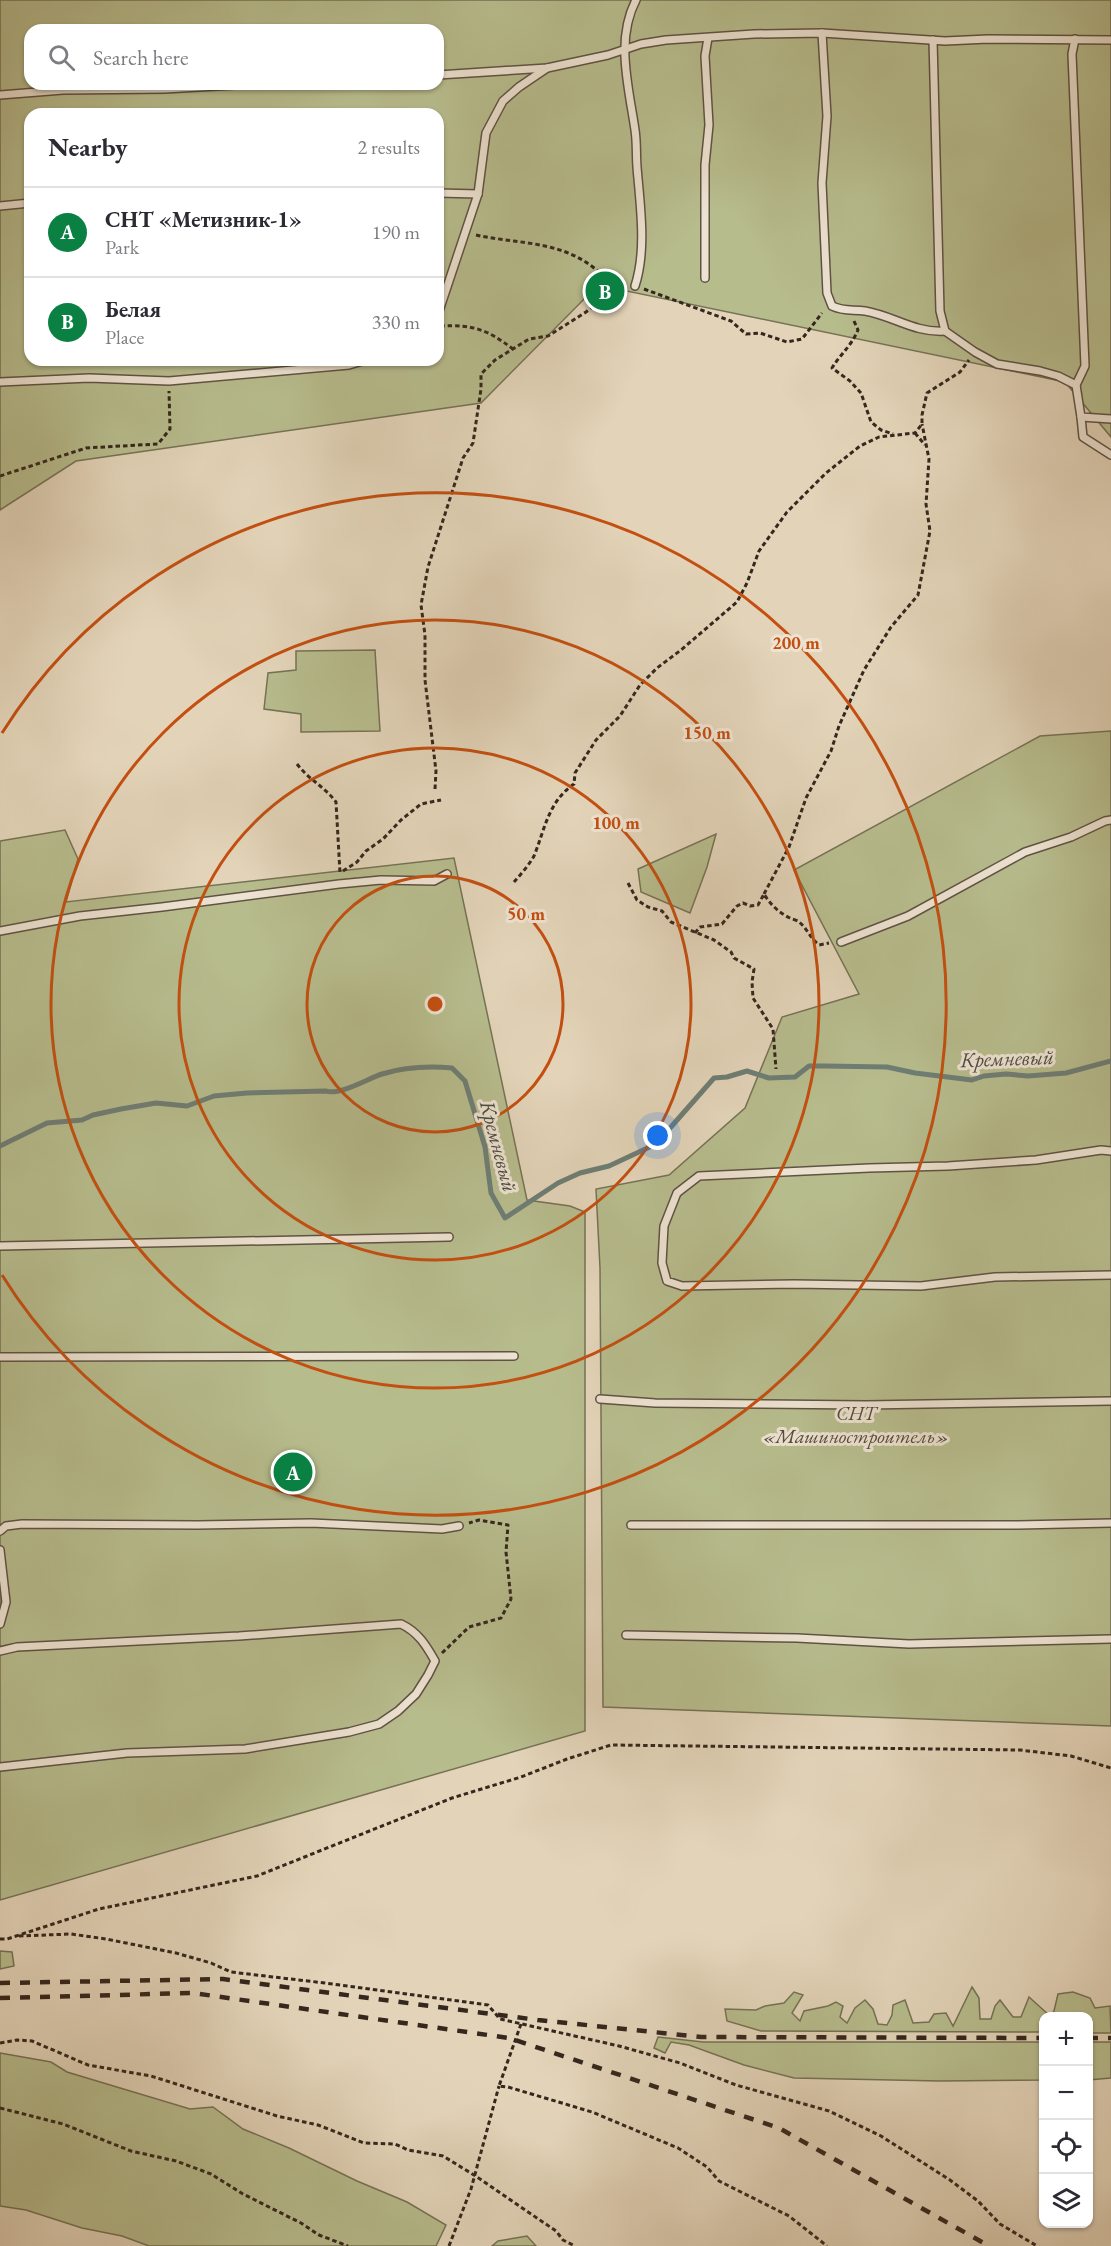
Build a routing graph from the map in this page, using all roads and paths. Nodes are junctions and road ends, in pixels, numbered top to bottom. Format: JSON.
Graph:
{"nodes":[{"id":1,"x":636,"y":0,"type":"edge"},
{"id":2,"x":822,"y":33,"type":"junction"},
{"id":3,"x":708,"y":38,"type":"junction"},
{"id":4,"x":1075,"y":39,"type":"junction"},
{"id":5,"x":933,"y":40,"type":"junction"},
{"id":6,"x":1111,"y":40,"type":"edge"},
{"id":7,"x":625,"y":48,"type":"junction"},
{"id":8,"x":546,"y":68,"type":"junction"},
{"id":9,"x":444,"y":75,"type":"edge"},
{"id":10,"x":63,"y":90,"type":"edge"},
{"id":11,"x":0,"y":95,"type":"edge"},
{"id":12,"x":444,"y":193,"type":"edge"},
{"id":13,"x":478,"y":194,"type":"junction"},
{"id":14,"x":24,"y":204,"type":"edge"},
{"id":15,"x":0,"y":206,"type":"edge"},
{"id":16,"x":465,"y":233,"type":"junction"},
{"id":17,"x":705,"y":278,"type":"dead end"},
{"id":18,"x":634,"y":286,"type":"junction"},
{"id":19,"x":616,"y":288,"type":"junction"},
{"id":20,"x":444,"y":296,"type":"edge"},
{"id":21,"x":832,"y":306,"type":"junction"},
{"id":22,"x":844,"y":311,"type":"junction"},
{"id":23,"x":444,"y":327,"type":"edge"},
{"id":24,"x":945,"y":331,"type":"junction"},
{"id":25,"x":513,"y":349,"type":"junction"},
{"id":26,"x":975,"y":352,"type":"junction"},
{"id":27,"x":338,"y":366,"type":"edge"},
{"id":28,"x":169,"y":381,"type":"junction"},
{"id":29,"x":0,"y":382,"type":"edge"},
{"id":30,"x":1076,"y":385,"type":"junction"},
{"id":31,"x":1081,"y":417,"type":"junction"},
{"id":32,"x":1111,"y":419,"type":"edge"},
{"id":33,"x":922,"y":424,"type":"junction"},
{"id":34,"x":915,"y":433,"type":"junction"},
{"id":35,"x":895,"y":434,"type":"junction"},
{"id":36,"x":926,"y":447,"type":"junction"},
{"id":37,"x":1111,"y":455,"type":"edge"},
{"id":38,"x":0,"y":476,"type":"edge"},
{"id":39,"x":297,"y":764,"type":"dead end"},
{"id":40,"x":435,"y":789,"type":"dead end"},
{"id":41,"x":441,"y":800,"type":"dead end"},
{"id":42,"x":1111,"y":820,"type":"edge"},
{"id":43,"x":447,"y":874,"type":"dead end"},
{"id":44,"x":514,"y":882,"type":"dead end"},
{"id":45,"x":628,"y":883,"type":"dead end"},
{"id":46,"x":764,"y":894,"type":"junction"},
{"id":47,"x":0,"y":931,"type":"edge"},
{"id":48,"x":695,"y":933,"type":"junction"},
{"id":49,"x":841,"y":942,"type":"joint"},
{"id":50,"x":776,"y":1069,"type":"dead end"},
{"id":51,"x":1111,"y":1151,"type":"edge"},
{"id":52,"x":449,"y":1237,"type":"dead end"},
{"id":53,"x":0,"y":1246,"type":"edge"},
{"id":54,"x":1111,"y":1275,"type":"edge"},
{"id":55,"x":514,"y":1356,"type":"dead end"},
{"id":56,"x":0,"y":1357,"type":"edge"},
{"id":57,"x":600,"y":1399,"type":"dead end"},
{"id":58,"x":1111,"y":1401,"type":"edge"},
{"id":59,"x":1111,"y":1523,"type":"edge"},
{"id":60,"x":459,"y":1526,"type":"joint"},
{"id":61,"x":632,"y":1526,"type":"dead end"},
{"id":62,"x":0,"y":1531,"type":"edge"},
{"id":63,"x":0,"y":1550,"type":"edge"},
{"id":64,"x":0,"y":1624,"type":"edge"},
{"id":65,"x":626,"y":1635,"type":"dead end"},
{"id":66,"x":1111,"y":1639,"type":"edge"},
{"id":67,"x":0,"y":1651,"type":"edge"},
{"id":68,"x":435,"y":1661,"type":"junction"},
{"id":69,"x":0,"y":1767,"type":"edge"},
{"id":70,"x":1111,"y":1768,"type":"edge"},
{"id":71,"x":16,"y":1936,"type":"junction"},
{"id":72,"x":0,"y":1939,"type":"edge"},
{"id":73,"x":521,"y":2023,"type":"junction"},
{"id":74,"x":0,"y":2043,"type":"edge"},
{"id":75,"x":499,"y":2086,"type":"junction"},
{"id":76,"x":0,"y":2108,"type":"edge"},
{"id":77,"x":474,"y":2175,"type":"junction"},
{"id":78,"x":348,"y":2246,"type":"edge"},
{"id":79,"x":449,"y":2246,"type":"edge"},
{"id":80,"x":575,"y":2246,"type":"edge"},
{"id":81,"x":826,"y":2246,"type":"edge"},
{"id":82,"x":1037,"y":2246,"type":"edge"}],
"edges":[{"from":1,"to":7,"type":"lane"},
{"from":2,"to":3,"type":"lane"},
{"from":2,"to":5,"type":"lane"},
{"from":2,"to":21,"type":"lane"},
{"from":3,"to":7,"type":"lane"},
{"from":3,"to":17,"type":"lane"},
{"from":4,"to":5,"type":"lane"},
{"from":4,"to":6,"type":"lane"},
{"from":4,"to":30,"type":"lane"},
{"from":5,"to":24,"type":"lane"},
{"from":7,"to":8,"type":"lane"},
{"from":7,"to":18,"type":"lane"},
{"from":8,"to":9,"type":"lane"},
{"from":8,"to":13,"type":"lane"},
{"from":10,"to":11,"type":"lane"},
{"from":12,"to":13,"type":"lane"},
{"from":13,"to":16,"type":"lane"},
{"from":14,"to":15,"type":"lane"},
{"from":16,"to":19,"type":"path"},
{"from":16,"to":20,"type":"lane"},
{"from":18,"to":19,"type":"path"},
{"from":18,"to":21,"type":"path"},
{"from":19,"to":25,"type":"path"},
{"from":21,"to":22,"type":"lane"},
{"from":22,"to":24,"type":"lane"},
{"from":22,"to":35,"type":"path"},
{"from":23,"to":25,"type":"path"},
{"from":24,"to":26,"type":"lane"},
{"from":25,"to":40,"type":"path"},
{"from":26,"to":30,"type":"lane"},
{"from":26,"to":33,"type":"path"},
{"from":27,"to":28,"type":"lane"},
{"from":28,"to":29,"type":"lane"},
{"from":28,"to":38,"type":"path"},
{"from":30,"to":31,"type":"lane"},
{"from":31,"to":32,"type":"lane"},
{"from":31,"to":37,"type":"lane"},
{"from":33,"to":34,"type":"path"},
{"from":33,"to":36,"type":"path"},
{"from":34,"to":35,"type":"path"},
{"from":34,"to":36,"type":"path"},
{"from":35,"to":44,"type":"path"},
{"from":36,"to":46,"type":"path"},
{"from":39,"to":41,"type":"path"},
{"from":42,"to":49,"type":"lane"},
{"from":43,"to":47,"type":"lane"},
{"from":45,"to":48,"type":"path"},
{"from":46,"to":48,"type":"path"},
{"from":46,"to":49,"type":"path"},
{"from":48,"to":50,"type":"path"},
{"from":51,"to":54,"type":"lane"},
{"from":52,"to":53,"type":"lane"},
{"from":55,"to":56,"type":"lane"},
{"from":57,"to":58,"type":"lane"},
{"from":59,"to":61,"type":"lane"},
{"from":60,"to":62,"type":"lane"},
{"from":60,"to":68,"type":"path"},
{"from":63,"to":64,"type":"lane"},
{"from":65,"to":66,"type":"lane"},
{"from":67,"to":68,"type":"lane"},
{"from":68,"to":69,"type":"lane"},
{"from":70,"to":71,"type":"path"},
{"from":71,"to":72,"type":"path"},
{"from":71,"to":73,"type":"path"},
{"from":73,"to":75,"type":"path"},
{"from":73,"to":82,"type":"path"},
{"from":74,"to":77,"type":"path"},
{"from":75,"to":77,"type":"path"},
{"from":75,"to":81,"type":"path"},
{"from":76,"to":78,"type":"path"},
{"from":77,"to":79,"type":"path"},
{"from":77,"to":80,"type":"path"}]}
